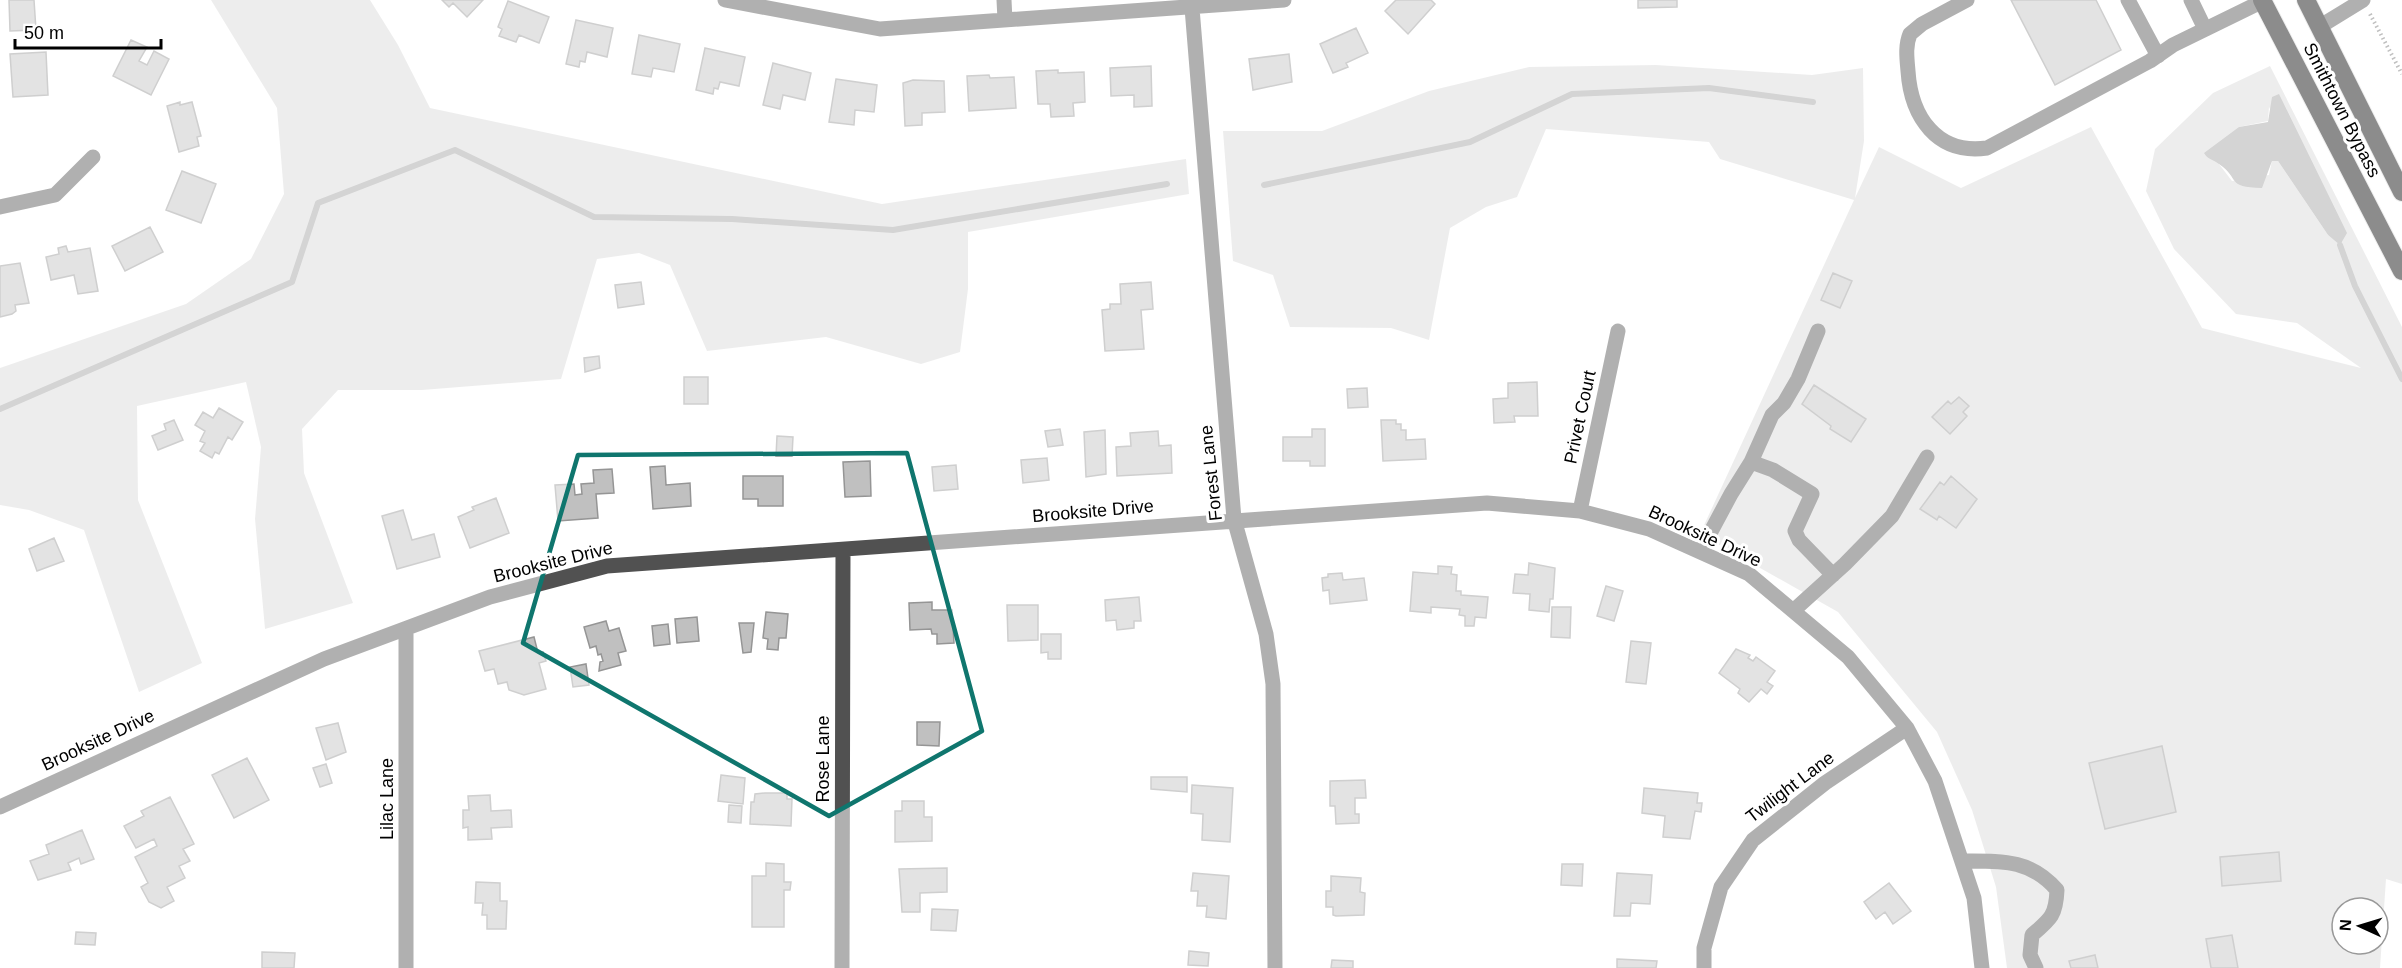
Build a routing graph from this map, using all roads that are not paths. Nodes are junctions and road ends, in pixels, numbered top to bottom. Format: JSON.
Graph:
{"nodes":[{"id":1,"x":725,"y":0,"type":"edge"},
{"id":2,"x":1004,"y":0,"type":"edge"},
{"id":3,"x":1284,"y":0,"type":"edge"},
{"id":4,"x":1967,"y":0,"type":"edge"},
{"id":5,"x":2128,"y":0,"type":"edge"},
{"id":6,"x":2191,"y":0,"type":"edge"},
{"id":7,"x":2262,"y":0,"type":"edge"},
{"id":8,"x":2306,"y":0,"type":"edge"},
{"id":9,"x":2363,"y":0,"type":"edge"},
{"id":10,"x":1192,"y":8,"type":"junction"},
{"id":11,"x":1005,"y":20,"type":"junction"},
{"id":12,"x":2319,"y":27,"type":"junction"},
{"id":13,"x":2205,"y":29,"type":"junction"},
{"id":14,"x":2158,"y":56,"type":"junction"},
{"id":15,"x":93,"y":157,"type":"dead end"},
{"id":16,"x":2401,"y":188,"type":"edge"},
{"id":17,"x":0,"y":207,"type":"edge"},
{"id":18,"x":2402,"y":271,"type":"edge"},
{"id":19,"x":1618,"y":331,"type":"dead end"},
{"id":20,"x":1818,"y":331,"type":"dead end"},
{"id":21,"x":1927,"y":457,"type":"dead end"},
{"id":22,"x":1752,"y":462,"type":"junction"},
{"id":23,"x":1580,"y":511,"type":"junction"},
{"id":24,"x":1234,"y":519,"type":"junction"},
{"id":25,"x":843,"y":550,"type":"junction"},
{"id":26,"x":1700,"y":552,"type":"junction"},
{"id":27,"x":1833,"y":575,"type":"junction"},
{"id":28,"x":1793,"y":611,"type":"junction"},
{"id":29,"x":406,"y":629,"type":"junction"},
{"id":30,"x":1907,"y":728,"type":"junction"},
{"id":31,"x":0,"y":807,"type":"edge"},
{"id":32,"x":1964,"y":861,"type":"junction"},
{"id":33,"x":406,"y":968,"type":"edge"},
{"id":34,"x":842,"y":968,"type":"edge"},
{"id":35,"x":1275,"y":968,"type":"edge"},
{"id":36,"x":1704,"y":968,"type":"edge"},
{"id":37,"x":1982,"y":968,"type":"edge"},
{"id":38,"x":2036,"y":968,"type":"edge"}],
"edges":[{"from":1,"to":11,"type":"street"},
{"from":2,"to":11,"type":"street"},
{"from":3,"to":10,"type":"street"},
{"from":4,"to":14,"type":"street"},
{"from":5,"to":14,"type":"street"},
{"from":6,"to":13,"type":"street"},
{"from":7,"to":13,"type":"street"},
{"from":7,"to":18,"type":"highway","name":"Smithtown Bypass"},
{"from":8,"to":12,"type":"highway","name":"Smithtown Bypass"},
{"from":9,"to":12,"type":"street"},
{"from":10,"to":11,"type":"street"},
{"from":10,"to":24,"type":"street","name":"Forest Lane"},
{"from":12,"to":16,"type":"highway","name":"Smithtown Bypass"},
{"from":13,"to":14,"type":"street"},
{"from":15,"to":17,"type":"street"},
{"from":19,"to":23,"type":"street","name":"Privet Court"},
{"from":20,"to":22,"type":"street"},
{"from":21,"to":27,"type":"street"},
{"from":22,"to":26,"type":"street"},
{"from":22,"to":27,"type":"street"},
{"from":23,"to":24,"type":"street","name":"Brooksite Drive"},
{"from":23,"to":26,"type":"street","name":"Brooksite Drive"},
{"from":24,"to":25,"type":"street","name":"Brooksite Drive"},
{"from":24,"to":35,"type":"street","name":"Forest Lane"},
{"from":25,"to":29,"type":"street","name":"Brooksite Drive"},
{"from":25,"to":34,"type":"street","name":"Rose Lane"},
{"from":26,"to":28,"type":"street","name":"Brooksite Drive"},
{"from":27,"to":28,"type":"street"},
{"from":28,"to":30,"type":"street","name":"Brooksite Drive"},
{"from":29,"to":31,"type":"street","name":"Brooksite Drive"},
{"from":29,"to":33,"type":"street","name":"Lilac Lane"},
{"from":30,"to":32,"type":"street","name":"Brooksite Drive"},
{"from":30,"to":36,"type":"street","name":"Twilight Lane"},
{"from":32,"to":37,"type":"street","name":"Brooksite Drive"},
{"from":32,"to":38,"type":"street"}]}
